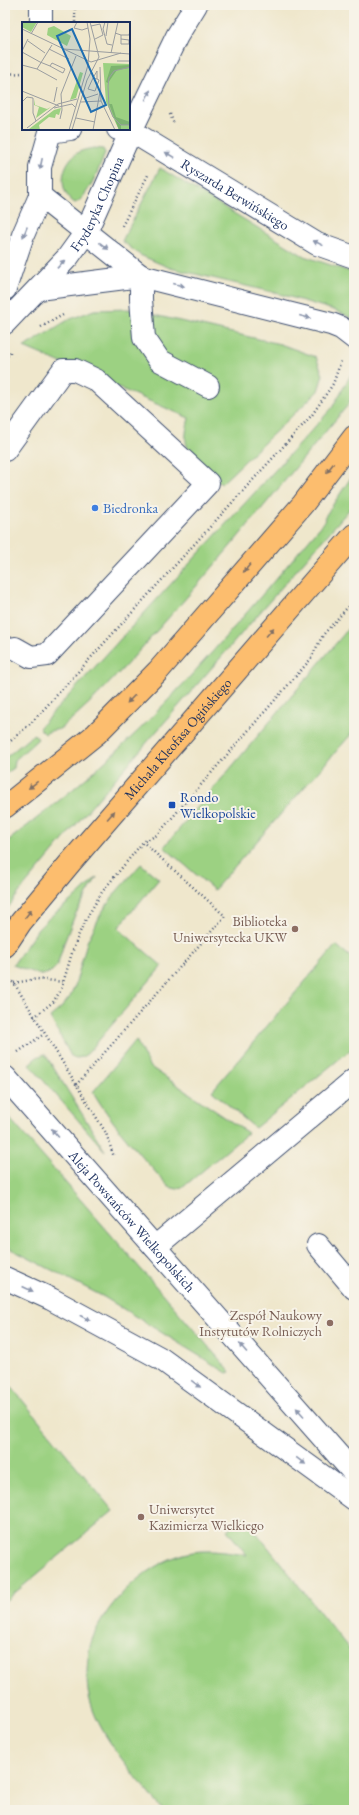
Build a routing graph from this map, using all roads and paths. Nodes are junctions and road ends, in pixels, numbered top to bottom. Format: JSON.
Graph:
{"nodes":[{"id":1,"x":41,"y":5,"type":"edge"},
{"id":2,"x":75,"y":5,"type":"edge"},
{"id":3,"x":196,"y":5,"type":"edge"},
{"id":4,"x":42,"y":22,"type":"edge"},
{"id":5,"x":75,"y":22,"type":"edge"},
{"id":6,"x":5,"y":65,"type":"edge"},
{"id":7,"x":22,"y":73,"type":"edge"},
{"id":8,"x":130,"y":119,"type":"edge"},
{"id":9,"x":57,"y":130,"type":"edge"},
{"id":10,"x":124,"y":130,"type":"edge"},
{"id":11,"x":161,"y":150,"type":"junction"},
{"id":12,"x":40,"y":196,"type":"junction"},
{"id":13,"x":86,"y":232,"type":"junction"},
{"id":14,"x":110,"y":250,"type":"junction"},
{"id":15,"x":354,"y":257,"type":"edge"},
{"id":16,"x":141,"y":276,"type":"junction"},
{"id":17,"x":5,"y":288,"type":"edge"},
{"id":18,"x":38,"y":289,"type":"junction"},
{"id":19,"x":67,"y":313,"type":"dead end"},
{"id":20,"x":5,"y":322,"type":"edge"},
{"id":21,"x":37,"y":330,"type":"dead end"},
{"id":22,"x":354,"y":338,"type":"edge"},
{"id":23,"x":16,"y":345,"type":"dead end"},
{"id":24,"x":342,"y":358,"type":"dead end"},
{"id":25,"x":5,"y":359,"type":"edge"},
{"id":26,"x":208,"y":386,"type":"dead end"},
{"id":27,"x":354,"y":437,"type":"edge"},
{"id":28,"x":5,"y":450,"type":"edge"},
{"id":29,"x":354,"y":535,"type":"edge"},
{"id":30,"x":354,"y":600,"type":"edge"},
{"id":31,"x":8,"y":649,"type":"edge"},
{"id":32,"x":5,"y":746,"type":"edge"},
{"id":33,"x":5,"y":807,"type":"edge"},
{"id":34,"x":143,"y":842,"type":"junction"},
{"id":35,"x":5,"y":946,"type":"edge"},
{"id":36,"x":5,"y":978,"type":"edge"},
{"id":37,"x":64,"y":982,"type":"junction"},
{"id":38,"x":14,"y":983,"type":"junction"},
{"id":39,"x":34,"y":1017,"type":"junction"},
{"id":40,"x":44,"y":1034,"type":"junction"},
{"id":41,"x":18,"y":1052,"type":"dead end"},
{"id":42,"x":5,"y":1077,"type":"edge"},
{"id":43,"x":354,"y":1080,"type":"edge"},
{"id":44,"x":76,"y":1085,"type":"junction"},
{"id":45,"x":106,"y":1133,"type":"dead end"},
{"id":46,"x":318,"y":1245,"type":"dead end"},
{"id":47,"x":155,"y":1247,"type":"junction"},
{"id":48,"x":5,"y":1278,"type":"edge"},
{"id":49,"x":354,"y":1288,"type":"edge"},
{"id":50,"x":354,"y":1473,"type":"edge"},
{"id":51,"x":354,"y":1499,"type":"edge"}],
"edges":[{"from":1,"to":4,"type":"street"},
{"from":2,"to":5,"type":"path"},
{"from":8,"to":3,"type":"street","name":"Fryderyka Chopina","one_way":true},
{"from":6,"to":7,"type":"path"},
{"from":9,"to":12,"type":"street","one_way":true},
{"from":10,"to":11,"type":"street","name":"Ryszarda Berwińskiego"},
{"from":10,"to":13,"type":"street","name":"Fryderyka Chopina"},
{"from":11,"to":14,"type":"path"},
{"from":15,"to":11,"type":"street","name":"Ryszarda Berwińskiego","one_way":true},
{"from":12,"to":13,"type":"street"},
{"from":12,"to":17,"type":"street","one_way":true},
{"from":13,"to":14,"type":"street","one_way":true},
{"from":18,"to":13,"type":"street","name":"Fryderyka Chopina","one_way":true},
{"from":14,"to":16,"type":"street"},
{"from":16,"to":18,"type":"street"},
{"from":16,"to":22,"type":"street","one_way":true},
{"from":16,"to":26,"type":"street"},
{"from":18,"to":20,"type":"street","name":"Fryderyka Chopina"},
{"from":19,"to":21,"type":"path"},
{"from":23,"to":25,"type":"path"},
{"from":24,"to":32,"type":"path"},
{"from":27,"to":33,"type":"main road","one_way":true},
{"from":28,"to":31,"type":"street"},
{"from":35,"to":29,"type":"main road","name":"Michała Kleofasa Ogińskiego","one_way":true},
{"from":30,"to":34,"type":"path"},
{"from":34,"to":37,"type":"path"},
{"from":34,"to":44,"type":"path"},
{"from":36,"to":38,"type":"path"},
{"from":37,"to":38,"type":"path"},
{"from":37,"to":39,"type":"path"},
{"from":38,"to":39,"type":"path"},
{"from":39,"to":40,"type":"path"},
{"from":40,"to":41,"type":"path"},
{"from":40,"to":44,"type":"path"},
{"from":47,"to":42,"type":"street","name":"Aleja Powstańców Wielkopolskich","one_way":true},
{"from":43,"to":47,"type":"street"},
{"from":44,"to":45,"type":"path"},
{"from":46,"to":49,"type":"street"},
{"from":50,"to":47,"type":"street","name":"Aleja Powstańców Wielkopolskich","one_way":true},
{"from":48,"to":51,"type":"street","one_way":true}]}
